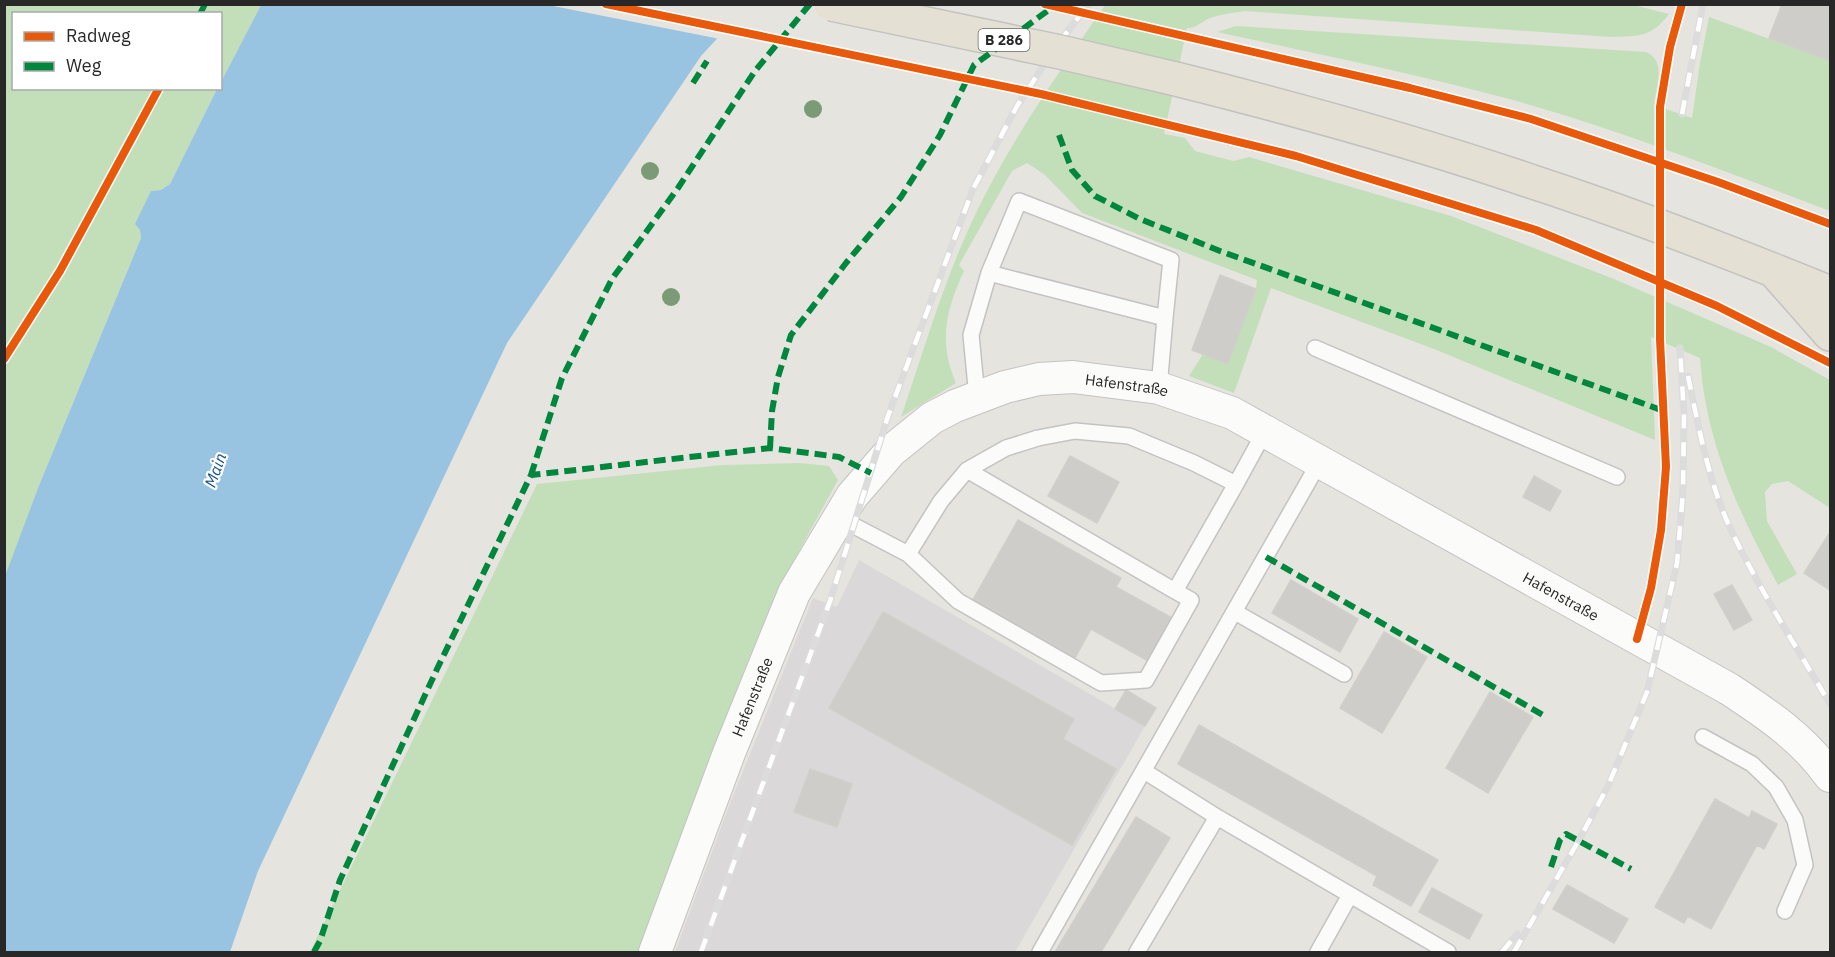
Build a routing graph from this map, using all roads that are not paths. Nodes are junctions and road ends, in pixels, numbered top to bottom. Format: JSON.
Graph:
{"nodes":[{"id":1,"x":831,"y":4,"type":"edge"},
{"id":2,"x":1774,"y":271,"type":"junction"},
{"id":3,"x":989,"y":273,"type":"junction"},
{"id":4,"x":1826,"y":289,"type":"edge"},
{"id":5,"x":1165,"y":318,"type":"junction"},
{"id":6,"x":1830,"y":334,"type":"edge"},
{"id":7,"x":1315,"y":348,"type":"dead end"},
{"id":8,"x":1159,"y":388,"type":"junction"},
{"id":9,"x":977,"y":397,"type":"junction"},
{"id":10,"x":1265,"y":431,"type":"junction"},
{"id":11,"x":1320,"y":461,"type":"junction"},
{"id":12,"x":968,"y":470,"type":"junction"},
{"id":13,"x":1617,"y":477,"type":"dead end"},
{"id":14,"x":1236,"y":484,"type":"junction"},
{"id":15,"x":839,"y":518,"type":"junction"},
{"id":16,"x":908,"y":554,"type":"junction"},
{"id":17,"x":1176,"y":591,"type":"junction"},
{"id":18,"x":1235,"y":612,"type":"junction"},
{"id":19,"x":1344,"y":674,"type":"dead end"},
{"id":20,"x":1703,"y":737,"type":"dead end"},
{"id":21,"x":1144,"y":771,"type":"junction"},
{"id":22,"x":1830,"y":776,"type":"edge"},
{"id":23,"x":1217,"y":817,"type":"junction"},
{"id":24,"x":1350,"y":895,"type":"junction"},
{"id":25,"x":1785,"y":910,"type":"dead end"},
{"id":26,"x":655,"y":952,"type":"edge"},
{"id":27,"x":1040,"y":952,"type":"edge"},
{"id":28,"x":1137,"y":952,"type":"edge"},
{"id":29,"x":1318,"y":952,"type":"edge"},
{"id":30,"x":1448,"y":952,"type":"edge"}],
"edges":[{"from":1,"to":2,"type":"highway","number":"B 286","bridge":true},
{"from":2,"to":4,"type":"highway","number":"B 286"},
{"from":2,"to":6,"type":"highway"},
{"from":3,"to":5,"type":"lane"},
{"from":3,"to":5,"type":"lane"},
{"from":3,"to":9,"type":"lane"},
{"from":5,"to":8,"type":"lane"},
{"from":7,"to":13,"type":"lane"},
{"from":8,"to":9,"type":"street","name":"Hafenstraße"},
{"from":8,"to":10,"type":"street","name":"Hafenstraße"},
{"from":9,"to":15,"type":"street","name":"Hafenstraße"},
{"from":10,"to":11,"type":"street","name":"Hafenstraße"},
{"from":10,"to":14,"type":"lane"},
{"from":11,"to":18,"type":"lane"},
{"from":11,"to":22,"type":"street","name":"Hafenstraße"},
{"from":12,"to":14,"type":"lane"},
{"from":12,"to":16,"type":"lane"},
{"from":12,"to":17,"type":"lane"},
{"from":14,"to":17,"type":"lane"},
{"from":15,"to":16,"type":"lane"},
{"from":15,"to":26,"type":"street","name":"Hafenstraße"},
{"from":16,"to":17,"type":"lane"},
{"from":18,"to":19,"type":"lane"},
{"from":18,"to":21,"type":"lane"},
{"from":20,"to":25,"type":"lane"},
{"from":21,"to":23,"type":"lane"},
{"from":21,"to":27,"type":"lane"},
{"from":23,"to":24,"type":"lane"},
{"from":23,"to":28,"type":"lane"},
{"from":24,"to":29,"type":"lane"},
{"from":24,"to":30,"type":"lane"}]}
